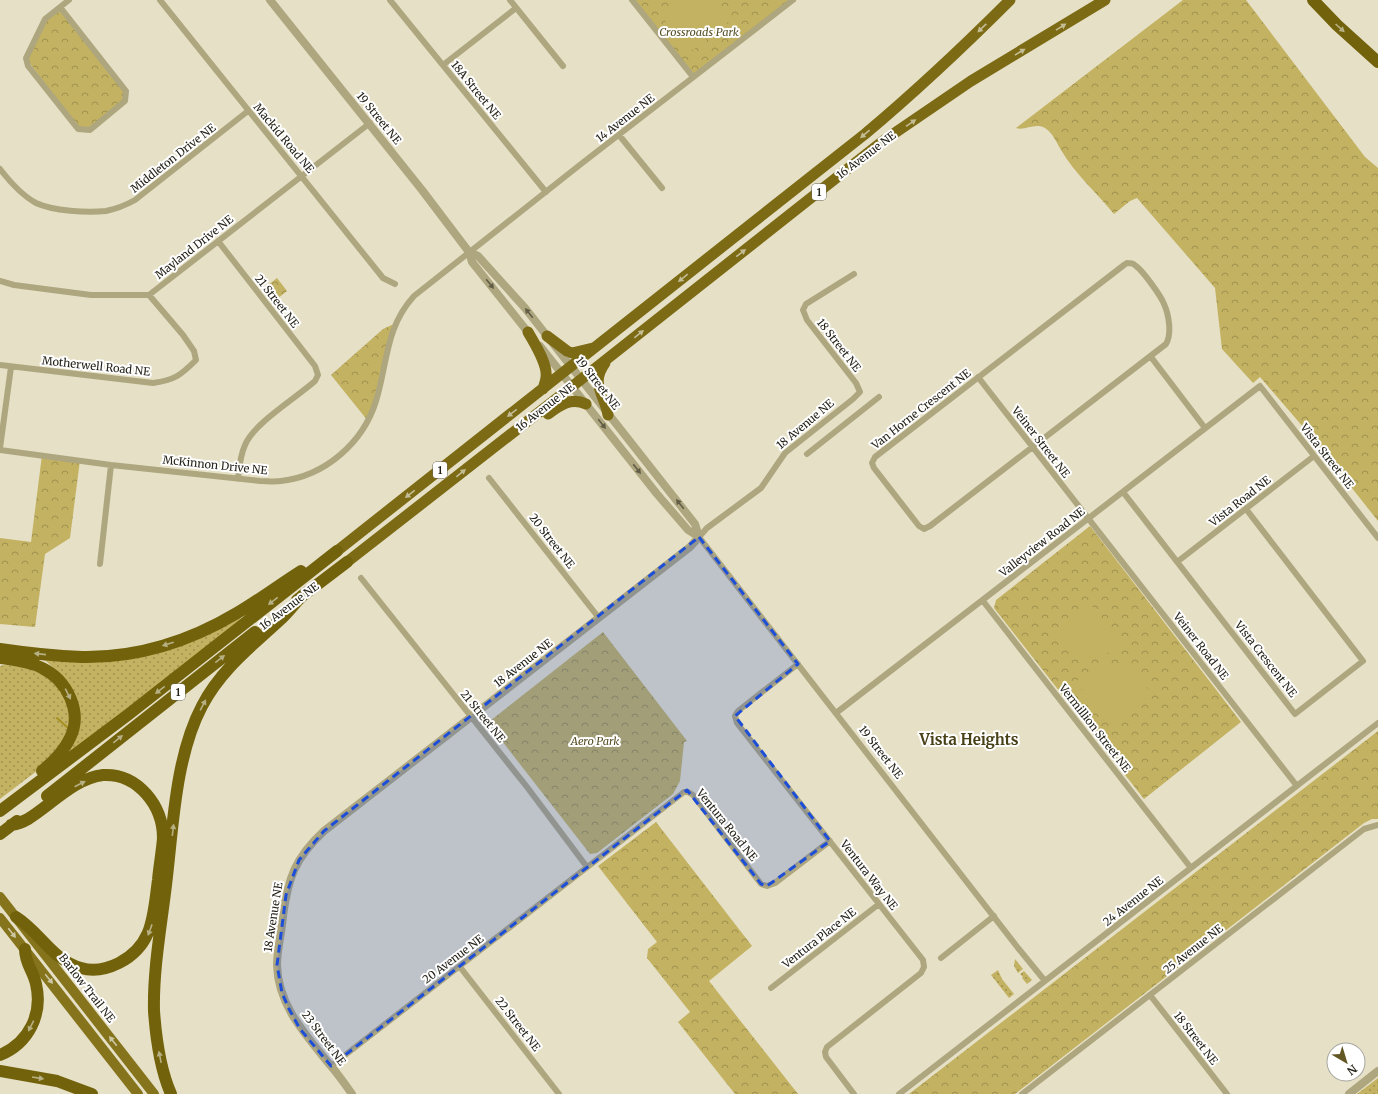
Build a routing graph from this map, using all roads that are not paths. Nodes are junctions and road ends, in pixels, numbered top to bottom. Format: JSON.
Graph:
{"nodes":[{"id":1,"x":69,"y":0,"type":"edge"},
{"id":2,"x":160,"y":0,"type":"edge"},
{"id":3,"x":270,"y":0,"type":"edge"},
{"id":4,"x":390,"y":0,"type":"edge"},
{"id":5,"x":510,"y":0,"type":"edge"},
{"id":6,"x":632,"y":0,"type":"edge"},
{"id":7,"x":793,"y":0,"type":"edge"},
{"id":8,"x":1010,"y":0,"type":"edge"},
{"id":9,"x":1105,"y":0,"type":"edge"},
{"id":10,"x":1313,"y":0,"type":"edge"},
{"id":11,"x":60,"y":7,"type":"junction"},
{"id":12,"x":516,"y":8,"type":"junction"},
{"id":13,"x":1378,"y":62,"type":"edge"},
{"id":14,"x":443,"y":65,"type":"junction"},
{"id":15,"x":563,"y":66,"type":"dead end"},
{"id":16,"x":693,"y":77,"type":"junction"},
{"id":17,"x":248,"y":111,"type":"junction"},
{"id":18,"x":370,"y":123,"type":"junction"},
{"id":19,"x":619,"y":135,"type":"junction"},
{"id":20,"x":0,"y":169,"type":"edge"},
{"id":21,"x":302,"y":175,"type":"junction"},
{"id":22,"x":662,"y":188,"type":"dead end"},
{"id":23,"x":546,"y":192,"type":"junction"},
{"id":24,"x":218,"y":241,"type":"junction"},
{"id":25,"x":469,"y":252,"type":"junction"},
{"id":26,"x":854,"y":274,"type":"dead end"},
{"id":27,"x":0,"y":281,"type":"edge"},
{"id":28,"x":395,"y":284,"type":"dead end"},
{"id":29,"x":148,"y":295,"type":"junction"},
{"id":30,"x":528,"y":332,"type":"junction"},
{"id":31,"x":547,"y":336,"type":"junction"},
{"id":32,"x":596,"y":348,"type":"junction"},
{"id":33,"x":1151,"y":357,"type":"junction"},
{"id":34,"x":609,"y":358,"type":"junction"},
{"id":35,"x":0,"y":365,"type":"edge"},
{"id":36,"x":11,"y":367,"type":"junction"},
{"id":37,"x":567,"y":370,"type":"junction"},
{"id":38,"x":978,"y":377,"type":"junction"},
{"id":39,"x":576,"y":383,"type":"junction"},
{"id":40,"x":1260,"y":386,"type":"joint"},
{"id":41,"x":542,"y":389,"type":"junction"},
{"id":42,"x":860,"y":392,"type":"joint"},
{"id":43,"x":879,"y":397,"type":"dead end"},
{"id":44,"x":586,"y":404,"type":"junction"},
{"id":45,"x":608,"y":414,"type":"junction"},
{"id":46,"x":1206,"y":428,"type":"junction"},
{"id":47,"x":1032,"y":447,"type":"junction"},
{"id":48,"x":0,"y":449,"type":"edge"},
{"id":49,"x":807,"y":454,"type":"dead end"},
{"id":50,"x":1314,"y":456,"type":"junction"},
{"id":51,"x":481,"y":457,"type":"junction"},
{"id":52,"x":111,"y":465,"type":"junction"},
{"id":53,"x":489,"y":478,"type":"dead end"},
{"id":54,"x":238,"y":479,"type":"junction"},
{"id":55,"x":1123,"y":492,"type":"junction"},
{"id":56,"x":1246,"y":509,"type":"junction"},
{"id":57,"x":1088,"y":519,"type":"junction"},
{"id":58,"x":698,"y":538,"type":"junction"},
{"id":59,"x":1378,"y":538,"type":"edge"},
{"id":60,"x":337,"y":551,"type":"junction"},
{"id":61,"x":347,"y":562,"type":"joint"},
{"id":62,"x":1177,"y":562,"type":"junction"},
{"id":63,"x":100,"y":564,"type":"dead end"},
{"id":64,"x":361,"y":578,"type":"dead end"},
{"id":65,"x":303,"y":595,"type":"junction"},
{"id":66,"x":983,"y":601,"type":"junction"},
{"id":67,"x":599,"y":618,"type":"junction"},
{"id":68,"x":0,"y":649,"type":"edge"},
{"id":69,"x":0,"y":658,"type":"edge"},
{"id":70,"x":798,"y":664,"type":"junction"},
{"id":71,"x":836,"y":713,"type":"junction"},
{"id":72,"x":471,"y":717,"type":"junction"},
{"id":73,"x":1378,"y":723,"type":"edge"},
{"id":74,"x":1297,"y":786,"type":"junction"},
{"id":75,"x":0,"y":810,"type":"edge"},
{"id":76,"x":1378,"y":825,"type":"edge"},
{"id":77,"x":11,"y":826,"type":"junction"},
{"id":78,"x":0,"y":834,"type":"edge"},
{"id":79,"x":830,"y":841,"type":"junction"},
{"id":80,"x":587,"y":867,"type":"junction"},
{"id":81,"x":1191,"y":868,"type":"junction"},
{"id":82,"x":0,"y":897,"type":"edge"},
{"id":83,"x":879,"y":904,"type":"junction"},
{"id":84,"x":994,"y":916,"type":"junction"},
{"id":85,"x":16,"y":917,"type":"junction"},
{"id":86,"x":0,"y":918,"type":"edge"},
{"id":87,"x":24,"y":949,"type":"junction"},
{"id":88,"x":941,"y":958,"type":"dead end"},
{"id":89,"x":460,"y":967,"type":"junction"},
{"id":90,"x":1045,"y":981,"type":"junction"},
{"id":91,"x":771,"y":988,"type":"dead end"},
{"id":92,"x":282,"y":993,"type":"joint"},
{"id":93,"x":1150,"y":995,"type":"junction"},
{"id":94,"x":0,"y":1055,"type":"edge"},
{"id":95,"x":331,"y":1066,"type":"junction"},
{"id":96,"x":0,"y":1071,"type":"edge"},
{"id":97,"x":1378,"y":1071,"type":"edge"},
{"id":98,"x":92,"y":1094,"type":"edge"},
{"id":99,"x":138,"y":1094,"type":"edge"},
{"id":100,"x":154,"y":1094,"type":"edge"},
{"id":101,"x":171,"y":1094,"type":"edge"},
{"id":102,"x":352,"y":1094,"type":"edge"},
{"id":103,"x":559,"y":1094,"type":"edge"},
{"id":104,"x":854,"y":1094,"type":"edge"},
{"id":105,"x":899,"y":1094,"type":"edge"},
{"id":106,"x":1022,"y":1094,"type":"edge"},
{"id":107,"x":1227,"y":1094,"type":"edge"},
{"id":108,"x":1349,"y":1094,"type":"edge"}],
"edges":[{"from":1,"to":11,"type":"street"},
{"from":2,"to":17,"type":"street","name":"Mackid Road NE"},
{"from":3,"to":18,"type":"street","name":"19 Street NE"},
{"from":4,"to":14,"type":"street","name":"18A Street NE"},
{"from":5,"to":12,"type":"street"},
{"from":6,"to":16,"type":"street"},
{"from":7,"to":16,"type":"street","name":"14 Avenue NE"},
{"from":8,"to":32,"type":"highway","name":"16 Avenue NE","number":"1","one_way":true},
{"from":34,"to":9,"type":"highway","name":"16 Avenue NE","number":"1","one_way":true},
{"from":10,"to":13,"type":"highway","one_way":true},
{"from":11,"to":11,"type":"street"},
{"from":12,"to":14,"type":"street"},
{"from":12,"to":15,"type":"street"},
{"from":14,"to":23,"type":"street","name":"18A Street NE"},
{"from":16,"to":19,"type":"street","name":"14 Avenue NE"},
{"from":17,"to":20,"type":"street","name":"Middleton Drive NE"},
{"from":17,"to":21,"type":"street","name":"Mackid Road NE"},
{"from":18,"to":21,"type":"street","name":"Mayland Drive NE"},
{"from":18,"to":25,"type":"street","name":"19 Street NE"},
{"from":19,"to":22,"type":"street"},
{"from":19,"to":23,"type":"street","name":"14 Avenue NE"},
{"from":21,"to":24,"type":"street","name":"Mayland Drive NE"},
{"from":21,"to":28,"type":"street","name":"Mackid Road NE"},
{"from":23,"to":25,"type":"street","name":"14 Avenue NE"},
{"from":24,"to":29,"type":"street","name":"Mayland Drive NE"},
{"from":24,"to":54,"type":"street","name":"21 Street NE"},
{"from":25,"to":30,"type":"street","name":"19 Street NE","one_way":true},
{"from":31,"to":25,"type":"street","name":"19 Street NE","one_way":true},
{"from":25,"to":54,"type":"street","name":"McKinnon Drive NE"},
{"from":26,"to":42,"type":"street","name":"18 Street NE"},
{"from":27,"to":29,"type":"street"},
{"from":29,"to":36,"type":"street","name":"Motherwell Road NE"},
{"from":30,"to":37,"type":"street","name":"19 Street NE"},
{"from":30,"to":41,"type":"highway"},
{"from":31,"to":32,"type":"highway"},
{"from":31,"to":37,"type":"street","name":"19 Street NE"},
{"from":32,"to":37,"type":"highway","name":"16 Avenue NE","number":"1"},
{"from":33,"to":38,"type":"street","name":"Van Horne Crescent NE"},
{"from":33,"to":46,"type":"street"},
{"from":33,"to":47,"type":"street","name":"Van Horne Crescent NE"},
{"from":34,"to":39,"type":"highway","name":"16 Avenue NE","number":"1"},
{"from":34,"to":45,"type":"highway"},
{"from":35,"to":36,"type":"street","name":"Motherwell Road NE"},
{"from":36,"to":48,"type":"street"},
{"from":37,"to":39,"type":"street","name":"19 Street NE"},
{"from":37,"to":41,"type":"highway","name":"16 Avenue NE","number":"1"},
{"from":38,"to":47,"type":"street","name":"Veiner Street NE"},
{"from":38,"to":47,"type":"street","name":"Van Horne Crescent NE"},
{"from":39,"to":44,"type":"street","name":"19 Street NE"},
{"from":39,"to":45,"type":"street","name":"19 Street NE"},
{"from":39,"to":51,"type":"highway","name":"16 Avenue NE","number":"1"},
{"from":40,"to":46,"type":"street","name":"Valleyview Road NE"},
{"from":40,"to":50,"type":"street","name":"Vista Street NE"},
{"from":41,"to":60,"type":"highway","name":"16 Avenue NE","number":"1","one_way":true},
{"from":42,"to":58,"type":"street","name":"18 Avenue NE"},
{"from":43,"to":49,"type":"street"},
{"from":44,"to":51,"type":"highway"},
{"from":44,"to":58,"type":"street","name":"19 Street NE","one_way":true},
{"from":58,"to":45,"type":"street","name":"19 Street NE","one_way":true},
{"from":46,"to":55,"type":"street","name":"Valleyview Road NE"},
{"from":47,"to":57,"type":"street","name":"Veiner Street NE"},
{"from":48,"to":52,"type":"street","name":"McKinnon Drive NE"},
{"from":50,"to":56,"type":"street","name":"Vista Road NE"},
{"from":50,"to":59,"type":"street","name":"Vista Street NE"},
{"from":61,"to":51,"type":"highway","name":"16 Avenue NE","number":"1","one_way":true},
{"from":52,"to":54,"type":"street","name":"McKinnon Drive NE"},
{"from":52,"to":63,"type":"street"},
{"from":53,"to":67,"type":"street","name":"20 Street NE"},
{"from":55,"to":57,"type":"street","name":"Valleyview Road NE"},
{"from":55,"to":62,"type":"street","name":"Vista Crescent NE"},
{"from":56,"to":62,"type":"street","name":"Vista Road NE"},
{"from":56,"to":62,"type":"street","name":"Vista Crescent NE"},
{"from":57,"to":66,"type":"street","name":"Valleyview Road NE"},
{"from":57,"to":74,"type":"street","name":"Veiner Road NE"},
{"from":58,"to":67,"type":"street","name":"18 Avenue NE"},
{"from":58,"to":70,"type":"street","name":"19 Street NE"},
{"from":60,"to":68,"type":"highway","one_way":true},
{"from":60,"to":75,"type":"highway","name":"16 Avenue NE","number":"1","one_way":true},
{"from":61,"to":65,"type":"highway","name":"16 Avenue NE","number":"1"},
{"from":64,"to":72,"type":"street","name":"21 Street NE"},
{"from":77,"to":65,"type":"highway","name":"16 Avenue NE","number":"1","one_way":true},
{"from":101,"to":65,"type":"highway","one_way":true},
{"from":66,"to":71,"type":"street","name":"Valleyview Road NE"},
{"from":66,"to":81,"type":"street","name":"Vermillion Street NE"},
{"from":67,"to":72,"type":"street","name":"18 Avenue NE"},
{"from":69,"to":75,"type":"highway","one_way":true},
{"from":70,"to":71,"type":"street","name":"19 Street NE"},
{"from":70,"to":79,"type":"street","name":"Ventura Way NE"},
{"from":71,"to":84,"type":"street","name":"19 Street NE"},
{"from":72,"to":80,"type":"street","name":"21 Street NE"},
{"from":72,"to":92,"type":"street","name":"18 Avenue NE"},
{"from":73,"to":74,"type":"street","name":"24 Avenue NE"},
{"from":74,"to":81,"type":"street","name":"24 Avenue NE"},
{"from":76,"to":93,"type":"street","name":"25 Avenue NE"},
{"from":77,"to":78,"type":"highway","name":"16 Avenue NE","number":"1"},
{"from":77,"to":85,"type":"highway","one_way":true},
{"from":79,"to":80,"type":"street","name":"Ventura Road NE"},
{"from":79,"to":83,"type":"street","name":"Ventura Way NE"},
{"from":80,"to":89,"type":"street","name":"20 Avenue NE"},
{"from":81,"to":90,"type":"street","name":"24 Avenue NE"},
{"from":82,"to":85,"type":"main road","name":"Barlow Trail NE"},
{"from":83,"to":91,"type":"street","name":"Ventura Place NE"},
{"from":83,"to":104,"type":"street","name":"Ventura Way NE"},
{"from":84,"to":88,"type":"street"},
{"from":84,"to":90,"type":"street","name":"19 Street NE"},
{"from":100,"to":85,"type":"main road","name":"Barlow Trail NE","one_way":true},
{"from":86,"to":87,"type":"main road","one_way":true},
{"from":87,"to":94,"type":"highway","one_way":true},
{"from":87,"to":99,"type":"main road","one_way":true},
{"from":89,"to":95,"type":"street","name":"20 Avenue NE"},
{"from":89,"to":103,"type":"street","name":"22 Street NE"},
{"from":90,"to":105,"type":"street","name":"24 Avenue NE"},
{"from":92,"to":95,"type":"street","name":"23 Street NE"},
{"from":93,"to":106,"type":"street","name":"25 Avenue NE"},
{"from":93,"to":107,"type":"street","name":"18 Street NE"},
{"from":95,"to":102,"type":"street","name":"23 Street NE"},
{"from":96,"to":98,"type":"highway","one_way":true},
{"from":97,"to":108,"type":"street"}]}
